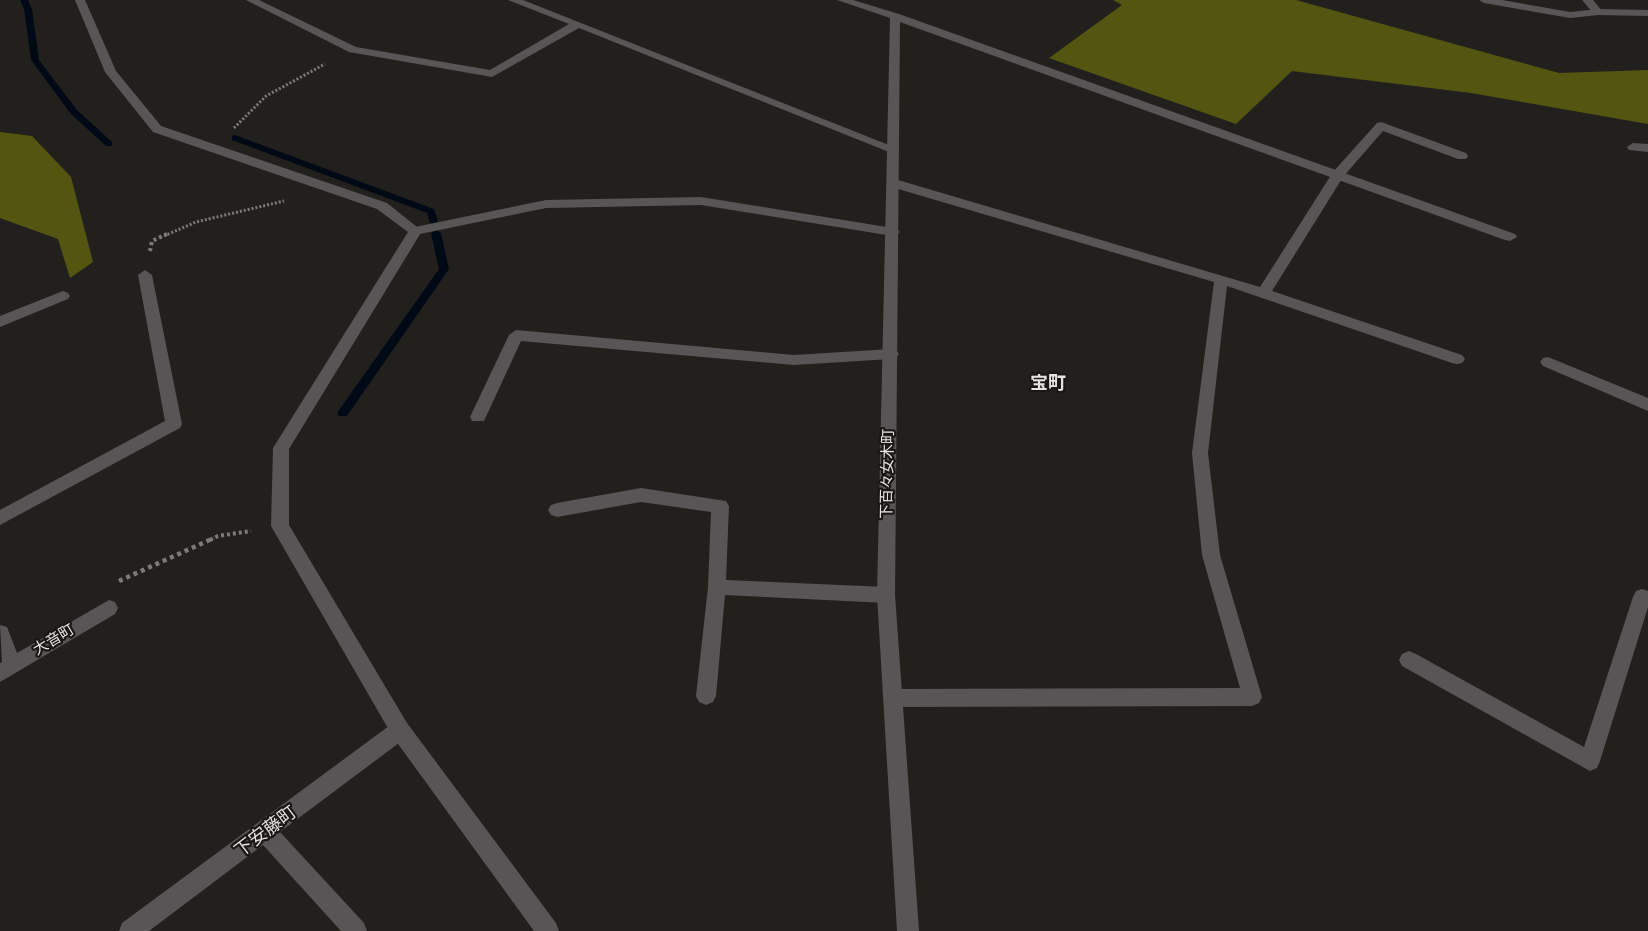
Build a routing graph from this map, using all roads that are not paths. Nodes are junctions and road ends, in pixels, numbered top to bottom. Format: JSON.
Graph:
{"nodes":[{"id":1,"x":80,"y":0,"type":"edge"},
{"id":2,"x":251,"y":0,"type":"edge"},
{"id":3,"x":513,"y":0,"type":"edge"},
{"id":4,"x":842,"y":0,"type":"edge"},
{"id":5,"x":1485,"y":0,"type":"edge"},
{"id":6,"x":1587,"y":0,"type":"edge"},
{"id":7,"x":1598,"y":12,"type":"junction"},
{"id":8,"x":1648,"y":13,"type":"edge"},
{"id":9,"x":895,"y":16,"type":"junction"},
{"id":10,"x":578,"y":24,"type":"junction"},
{"id":11,"x":1633,"y":147,"type":"dead end"},
{"id":12,"x":1648,"y":148,"type":"edge"},
{"id":13,"x":893,"y":149,"type":"junction"},
{"id":14,"x":1462,"y":156,"type":"dead end"},
{"id":15,"x":1338,"y":175,"type":"junction"},
{"id":16,"x":893,"y":183,"type":"junction"},
{"id":17,"x":415,"y":231,"type":"junction"},
{"id":18,"x":893,"y":232,"type":"junction"},
{"id":19,"x":1510,"y":237,"type":"dead end"},
{"id":20,"x":145,"y":275,"type":"road end"},
{"id":21,"x":1221,"y":279,"type":"junction"},
{"id":22,"x":1263,"y":294,"type":"junction"},
{"id":23,"x":63,"y":296,"type":"dead end"},
{"id":24,"x":0,"y":322,"type":"edge"},
{"id":25,"x":891,"y":354,"type":"junction"},
{"id":26,"x":1457,"y":359,"type":"dead end"},
{"id":27,"x":1548,"y":362,"type":"dead end"},
{"id":28,"x":1648,"y":405,"type":"edge"},
{"id":29,"x":478,"y":417,"type":"dead end"},
{"id":30,"x":557,"y":510,"type":"dead end"},
{"id":31,"x":0,"y":518,"type":"edge"},
{"id":32,"x":717,"y":587,"type":"junction"},
{"id":33,"x":886,"y":595,"type":"junction"},
{"id":34,"x":1642,"y":597,"type":"dead end"},
{"id":35,"x":109,"y":608,"type":"road end"},
{"id":36,"x":0,"y":633,"type":"edge"},
{"id":37,"x":1408,"y":660,"type":"dead end"},
{"id":38,"x":7,"y":669,"type":"edge"},
{"id":39,"x":706,"y":696,"type":"dead end"},
{"id":40,"x":893,"y":698,"type":"junction"},
{"id":41,"x":400,"y":730,"type":"junction"},
{"id":42,"x":266,"y":832,"type":"junction"},
{"id":43,"x":130,"y":931,"type":"edge"},
{"id":44,"x":356,"y":931,"type":"edge"},
{"id":45,"x":548,"y":931,"type":"edge"},
{"id":46,"x":908,"y":931,"type":"edge"}],
"edges":[{"from":1,"to":17,"type":"street"},
{"from":2,"to":10,"type":"street"},
{"from":3,"to":10,"type":"street"},
{"from":4,"to":9,"type":"street"},
{"from":5,"to":7,"type":"street"},
{"from":6,"to":7,"type":"street"},
{"from":7,"to":8,"type":"street"},
{"from":9,"to":13,"type":"street","name":"下百々女木町"},
{"from":9,"to":15,"type":"street"},
{"from":10,"to":13,"type":"street"},
{"from":11,"to":12,"type":"street"},
{"from":13,"to":16,"type":"street","name":"下百々女木町"},
{"from":14,"to":15,"type":"street"},
{"from":15,"to":19,"type":"street"},
{"from":15,"to":22,"type":"street"},
{"from":16,"to":18,"type":"street","name":"下百々女木町"},
{"from":16,"to":21,"type":"street"},
{"from":17,"to":18,"type":"street"},
{"from":17,"to":41,"type":"street"},
{"from":18,"to":25,"type":"street","name":"下百々女木町"},
{"from":20,"to":31,"type":"street"},
{"from":21,"to":22,"type":"street"},
{"from":21,"to":40,"type":"street"},
{"from":22,"to":26,"type":"street"},
{"from":23,"to":24,"type":"street"},
{"from":25,"to":29,"type":"street"},
{"from":25,"to":33,"type":"street","name":"下百々女木町"},
{"from":27,"to":28,"type":"street"},
{"from":30,"to":32,"type":"street"},
{"from":32,"to":33,"type":"street"},
{"from":32,"to":39,"type":"street"},
{"from":33,"to":40,"type":"street","name":"下百々女木町"},
{"from":34,"to":37,"type":"street"},
{"from":35,"to":38,"type":"street","name":"大音町"},
{"from":36,"to":38,"type":"street"},
{"from":40,"to":46,"type":"street","name":"下百々女木町"},
{"from":41,"to":42,"type":"street","name":"下安藤町"},
{"from":41,"to":45,"type":"street"},
{"from":42,"to":43,"type":"street","name":"下安藤町"},
{"from":42,"to":44,"type":"street"}]}
